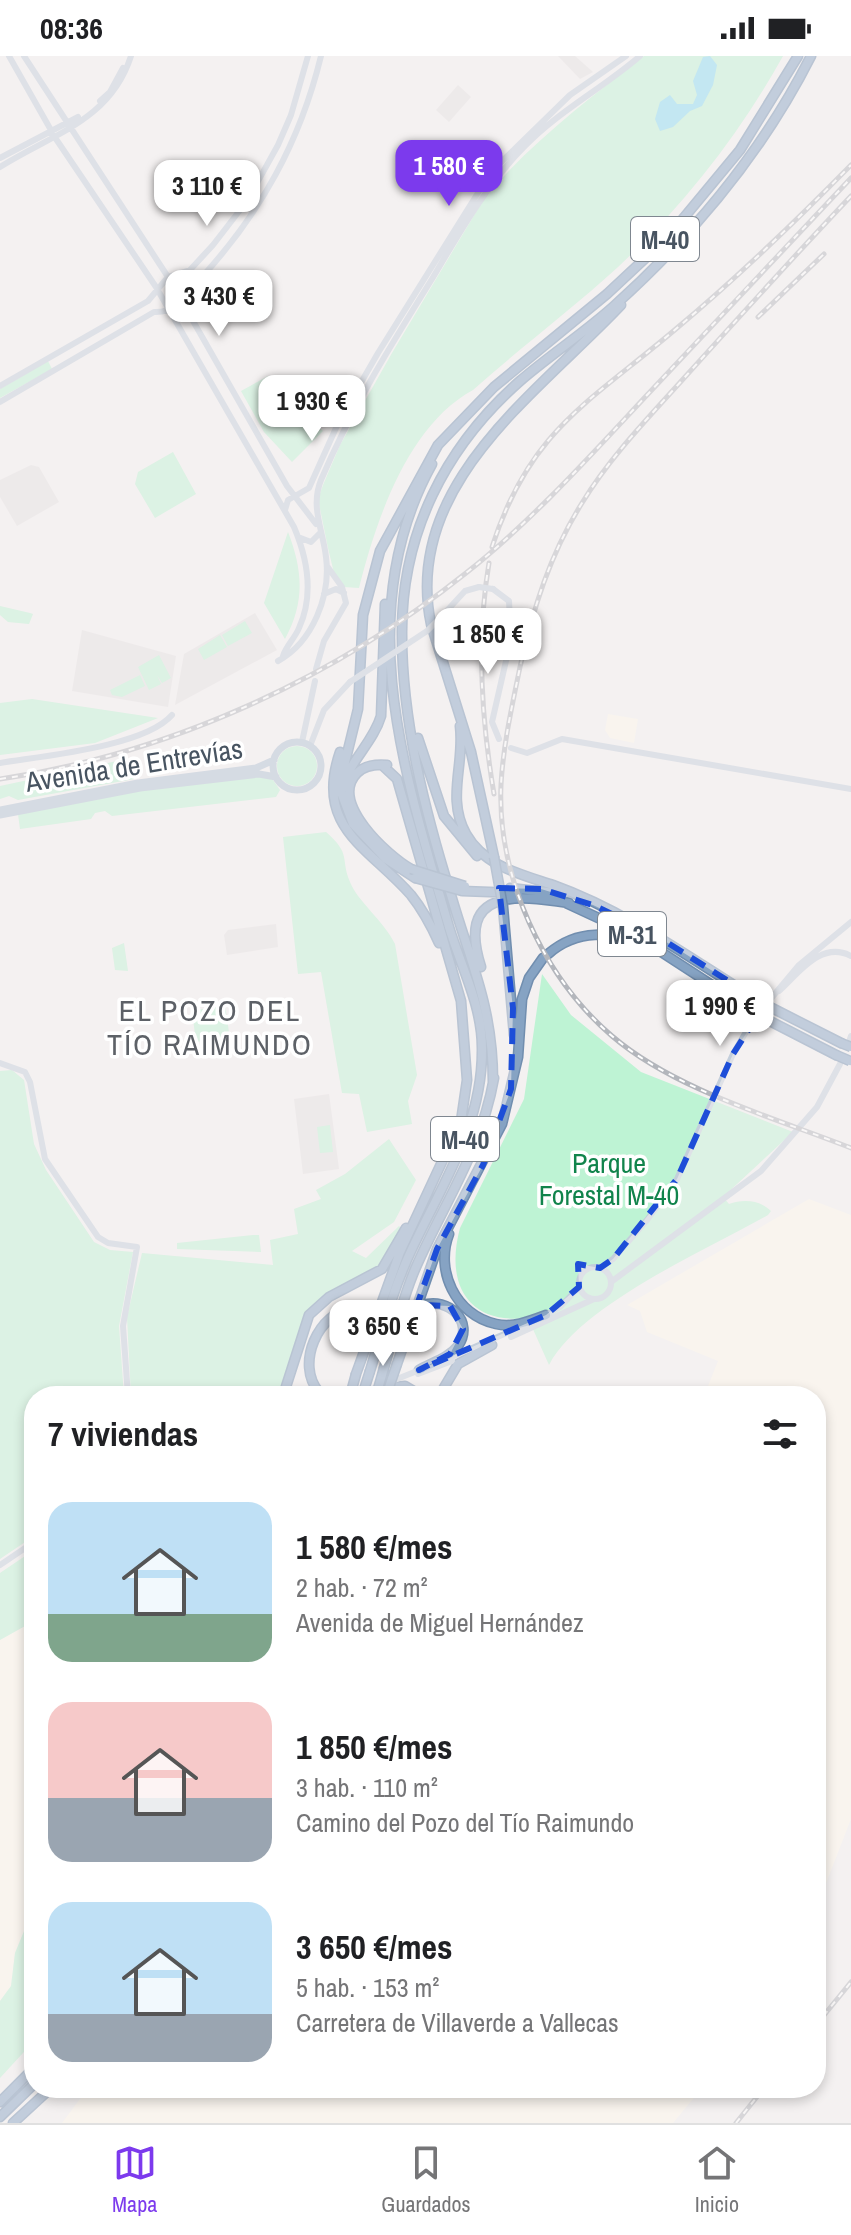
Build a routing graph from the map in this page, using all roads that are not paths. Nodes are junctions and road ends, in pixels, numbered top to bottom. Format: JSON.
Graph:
{"nodes":[{"id":1,"x":9,"y":56,"type":"edge"},
{"id":2,"x":24,"y":56,"type":"edge"},
{"id":3,"x":129,"y":56,"type":"edge"},
{"id":4,"x":308,"y":56,"type":"edge"},
{"id":5,"x":321,"y":56,"type":"edge"},
{"id":6,"x":626,"y":56,"type":"edge"},
{"id":7,"x":640,"y":56,"type":"edge"},
{"id":8,"x":798,"y":56,"type":"edge"},
{"id":9,"x":811,"y":56,"type":"edge"},
{"id":10,"x":608,"y":69,"type":"junction"},
{"id":11,"x":600,"y":88,"type":"junction"},
{"id":12,"x":570,"y":95,"type":"junction"},
{"id":13,"x":563,"y":114,"type":"junction"},
{"id":14,"x":68,"y":127,"type":"junction"},
{"id":15,"x":55,"y":136,"type":"junction"},
{"id":16,"x":0,"y":158,"type":"edge"},
{"id":17,"x":0,"y":167,"type":"edge"},
{"id":18,"x":654,"y":267,"type":"junction"},
{"id":19,"x":180,"y":273,"type":"junction"},
{"id":20,"x":168,"y":277,"type":"junction"},
{"id":21,"x":156,"y":287,"type":"junction"},
{"id":22,"x":189,"y":295,"type":"junction"},
{"id":23,"x":148,"y":301,"type":"junction"},
{"id":24,"x":182,"y":301,"type":"junction"},
{"id":25,"x":169,"y":311,"type":"junction"},
{"id":26,"x":154,"y":312,"type":"junction"},
{"id":27,"x":0,"y":386,"type":"edge"},
{"id":28,"x":0,"y":402,"type":"edge"},
{"id":29,"x":454,"y":429,"type":"junction"},
{"id":30,"x":313,"y":480,"type":"junction"},
{"id":31,"x":285,"y":483,"type":"junction"},
{"id":32,"x":272,"y":487,"type":"junction"},
{"id":33,"x":295,"y":497,"type":"junction"},
{"id":34,"x":285,"y":510,"type":"junction"},
{"id":35,"x":320,"y":533,"type":"junction"},
{"id":36,"x":298,"y":537,"type":"junction"},
{"id":37,"x":327,"y":566,"type":"junction"},
{"id":38,"x":391,"y":584,"type":"junction"},
{"id":39,"x":344,"y":593,"type":"junction"},
{"id":40,"x":324,"y":594,"type":"junction"},
{"id":41,"x":306,"y":607,"type":"junction"},
{"id":42,"x":319,"y":611,"type":"junction"},
{"id":43,"x":316,"y":669,"type":"dead end"},
{"id":44,"x":315,"y":681,"type":"dead end"},
{"id":45,"x":404,"y":690,"type":"junction"},
{"id":46,"x":453,"y":693,"type":"junction"},
{"id":47,"x":358,"y":694,"type":"junction"},
{"id":48,"x":172,"y":715,"type":"dead end"},
{"id":49,"x":499,"y":739,"type":"dead end"},
{"id":50,"x":302,"y":742,"type":"junction"},
{"id":51,"x":310,"y":746,"type":"junction"},
{"id":52,"x":511,"y":748,"type":"dead end"},
{"id":53,"x":274,"y":760,"type":"junction"},
{"id":54,"x":0,"y":763,"type":"edge"},
{"id":55,"x":382,"y":765,"type":"junction"},
{"id":56,"x":276,"y":777,"type":"junction"},
{"id":57,"x":851,"y":789,"type":"edge"},
{"id":58,"x":0,"y":813,"type":"edge"},
{"id":59,"x":364,"y":837,"type":"junction"},
{"id":60,"x":424,"y":838,"type":"junction"},
{"id":61,"x":413,"y":874,"type":"junction"},
{"id":62,"x":552,"y":885,"type":"junction"},
{"id":63,"x":464,"y":888,"type":"junction"},
{"id":64,"x":569,"y":903,"type":"junction"},
{"id":65,"x":851,"y":922,"type":"edge"},
{"id":66,"x":652,"y":933,"type":"junction"},
{"id":67,"x":851,"y":956,"type":"edge"},
{"id":68,"x":691,"y":973,"type":"junction"},
{"id":69,"x":455,"y":979,"type":"junction"},
{"id":70,"x":771,"y":1004,"type":"junction"},
{"id":71,"x":848,"y":1041,"type":"edge"},
{"id":72,"x":844,"y":1060,"type":"edge"},
{"id":73,"x":0,"y":1063,"type":"edge"},
{"id":74,"x":513,"y":1076,"type":"junction"},
{"id":75,"x":493,"y":1082,"type":"junction"},
{"id":76,"x":447,"y":1158,"type":"junction"},
{"id":77,"x":464,"y":1198,"type":"junction"},
{"id":78,"x":600,"y":1268,"type":"junction"},
{"id":79,"x":611,"y":1282,"type":"junction"},
{"id":80,"x":579,"y":1287,"type":"junction"},
{"id":81,"x":594,"y":1299,"type":"junction"},
{"id":82,"x":546,"y":1315,"type":"junction"},
{"id":83,"x":368,"y":1337,"type":"junction"},
{"id":84,"x":492,"y":1345,"type":"junction"},
{"id":85,"x":402,"y":1347,"type":"junction"},
{"id":86,"x":419,"y":1370,"type":"junction"},
{"id":87,"x":128,"y":1386,"type":"edge"},
{"id":88,"x":286,"y":1386,"type":"edge"},
{"id":89,"x":316,"y":1386,"type":"edge"},
{"id":90,"x":355,"y":1386,"type":"edge"},
{"id":91,"x":361,"y":1386,"type":"edge"},
{"id":92,"x":380,"y":1386,"type":"edge"},
{"id":93,"x":382,"y":1386,"type":"edge"},
{"id":94,"x":385,"y":1386,"type":"edge"},
{"id":95,"x":399,"y":1386,"type":"edge"},
{"id":96,"x":443,"y":1386,"type":"edge"},
{"id":97,"x":24,"y":1549,"type":"edge"},
{"id":98,"x":0,"y":1565,"type":"edge"},
{"id":99,"x":24,"y":2078,"type":"edge"},
{"id":100,"x":24,"y":2094,"type":"edge"},
{"id":101,"x":40,"y":2098,"type":"edge"},
{"id":102,"x":0,"y":2102,"type":"edge"},
{"id":103,"x":0,"y":2117,"type":"edge"},
{"id":104,"x":13,"y":2123,"type":"edge"}],
"edges":[{"from":1,"to":15,"type":"main road"},
{"from":2,"to":14,"type":"main road"},
{"from":3,"to":14,"type":"main road"},
{"from":4,"to":19,"type":"main road"},
{"from":5,"to":22,"type":"main road"},
{"from":6,"to":10,"type":"main road"},
{"from":7,"to":11,"type":"main road"},
{"from":8,"to":29,"type":"highway","number":"M-40"},
{"from":9,"to":18,"type":"highway","number":"M-40"},
{"from":10,"to":11,"type":"main road"},
{"from":10,"to":12,"type":"main road"},
{"from":11,"to":13,"type":"main road"},
{"from":12,"to":13,"type":"main road"},
{"from":12,"to":30,"type":"main road"},
{"from":13,"to":35,"type":"main road"},
{"from":14,"to":15,"type":"main road"},
{"from":14,"to":20,"type":"main road"},
{"from":15,"to":16,"type":"main road"},
{"from":15,"to":17,"type":"main road"},
{"from":15,"to":21,"type":"main road"},
{"from":18,"to":45,"type":"highway","number":"M-40"},
{"from":18,"to":46,"type":"highway"},
{"from":19,"to":20,"type":"main road"},
{"from":19,"to":22,"type":"main road"},
{"from":20,"to":21,"type":"main road"},
{"from":20,"to":24,"type":"main road"},
{"from":21,"to":23,"type":"main road"},
{"from":21,"to":25,"type":"main road"},
{"from":22,"to":24,"type":"main road"},
{"from":23,"to":26,"type":"main road"},
{"from":23,"to":27,"type":"main road"},
{"from":24,"to":25,"type":"main road"},
{"from":24,"to":31,"type":"main road"},
{"from":25,"to":26,"type":"main road"},
{"from":25,"to":32,"type":"main road"},
{"from":26,"to":28,"type":"main road"},
{"from":29,"to":38,"type":"highway","number":"M-40"},
{"from":29,"to":47,"type":"highway"},
{"from":30,"to":31,"type":"main road"},
{"from":30,"to":33,"type":"main road"},
{"from":31,"to":32,"type":"main road"},
{"from":31,"to":33,"type":"main road"},
{"from":32,"to":34,"type":"main road"},
{"from":33,"to":34,"type":"main road"},
{"from":33,"to":35,"type":"main road"},
{"from":34,"to":36,"type":"main road"},
{"from":35,"to":36,"type":"main road"},
{"from":35,"to":37,"type":"main road"},
{"from":36,"to":41,"type":"main road"},
{"from":37,"to":39,"type":"main road"},
{"from":37,"to":40,"type":"main road"},
{"from":38,"to":59,"type":"highway"},
{"from":38,"to":60,"type":"highway","number":"M-40"},
{"from":39,"to":40,"type":"main road"},
{"from":39,"to":43,"type":"main road"},
{"from":40,"to":42,"type":"main road"},
{"from":41,"to":42,"type":"main road"},
{"from":41,"to":42,"type":"main road"},
{"from":44,"to":50,"type":"main road"},
{"from":45,"to":62,"type":"highway"},
{"from":45,"to":75,"type":"highway","number":"M-40"},
{"from":46,"to":62,"type":"highway"},
{"from":46,"to":74,"type":"highway","bridge":true},
{"from":47,"to":59,"type":"highway"},
{"from":47,"to":69,"type":"highway"},
{"from":48,"to":54,"type":"main road"},
{"from":49,"to":51,"type":"main road","bridge":true},
{"from":50,"to":51,"type":"main road"},
{"from":50,"to":53,"type":"main road"},
{"from":51,"to":56,"type":"main road"},
{"from":52,"to":57,"type":"main road"},
{"from":53,"to":56,"type":"main road"},
{"from":53,"to":58,"type":"main road","name":"Avenida de Entrevías"},
{"from":55,"to":60,"type":"highway"},
{"from":55,"to":61,"type":"highway"},
{"from":55,"to":69,"type":"highway"},
{"from":56,"to":58,"type":"main road","name":"Avenida de Entrevías"},
{"from":59,"to":61,"type":"highway"},
{"from":60,"to":91,"type":"highway","number":"M-40","bridge":true},
{"from":61,"to":63,"type":"highway","bridge":true},
{"from":62,"to":66,"type":"highway","number":"M-31"},
{"from":63,"to":64,"type":"highway"},
{"from":63,"to":66,"type":"highway"},
{"from":64,"to":68,"type":"highway","number":"M-31"},
{"from":64,"to":75,"type":"highway"},
{"from":65,"to":70,"type":"main road"},
{"from":66,"to":70,"type":"highway","number":"M-31","bridge":true},
{"from":67,"to":70,"type":"main road"},
{"from":68,"to":72,"type":"highway","number":"M-31","bridge":true},
{"from":68,"to":74,"type":"highway"},
{"from":69,"to":76,"type":"highway"},
{"from":70,"to":71,"type":"highway","number":"M-31"},
{"from":70,"to":78,"type":"main road"},
{"from":72,"to":79,"type":"main road"},
{"from":73,"to":87,"type":"main road"},
{"from":74,"to":77,"type":"highway"},
{"from":75,"to":93,"type":"highway","number":"M-40","bridge":true},
{"from":76,"to":83,"type":"highway"},
{"from":76,"to":88,"type":"highway"},
{"from":77,"to":82,"type":"highway"},
{"from":77,"to":85,"type":"highway"},
{"from":78,"to":79,"type":"main road"},
{"from":78,"to":80,"type":"main road"},
{"from":79,"to":81,"type":"main road"},
{"from":80,"to":81,"type":"main road"},
{"from":80,"to":82,"type":"main road"},
{"from":81,"to":84,"type":"main road"},
{"from":82,"to":86,"type":"main road"},
{"from":83,"to":89,"type":"highway"},
{"from":83,"to":90,"type":"highway","bridge":true},
{"from":84,"to":95,"type":"main road"},
{"from":84,"to":96,"type":"highway"},
{"from":85,"to":86,"type":"highway"},
{"from":85,"to":94,"type":"highway","bridge":true},
{"from":86,"to":92,"type":"main road"},
{"from":97,"to":98,"type":"main road"},
{"from":99,"to":102,"type":"highway"},
{"from":100,"to":103,"type":"highway"},
{"from":101,"to":104,"type":"highway"}]}
